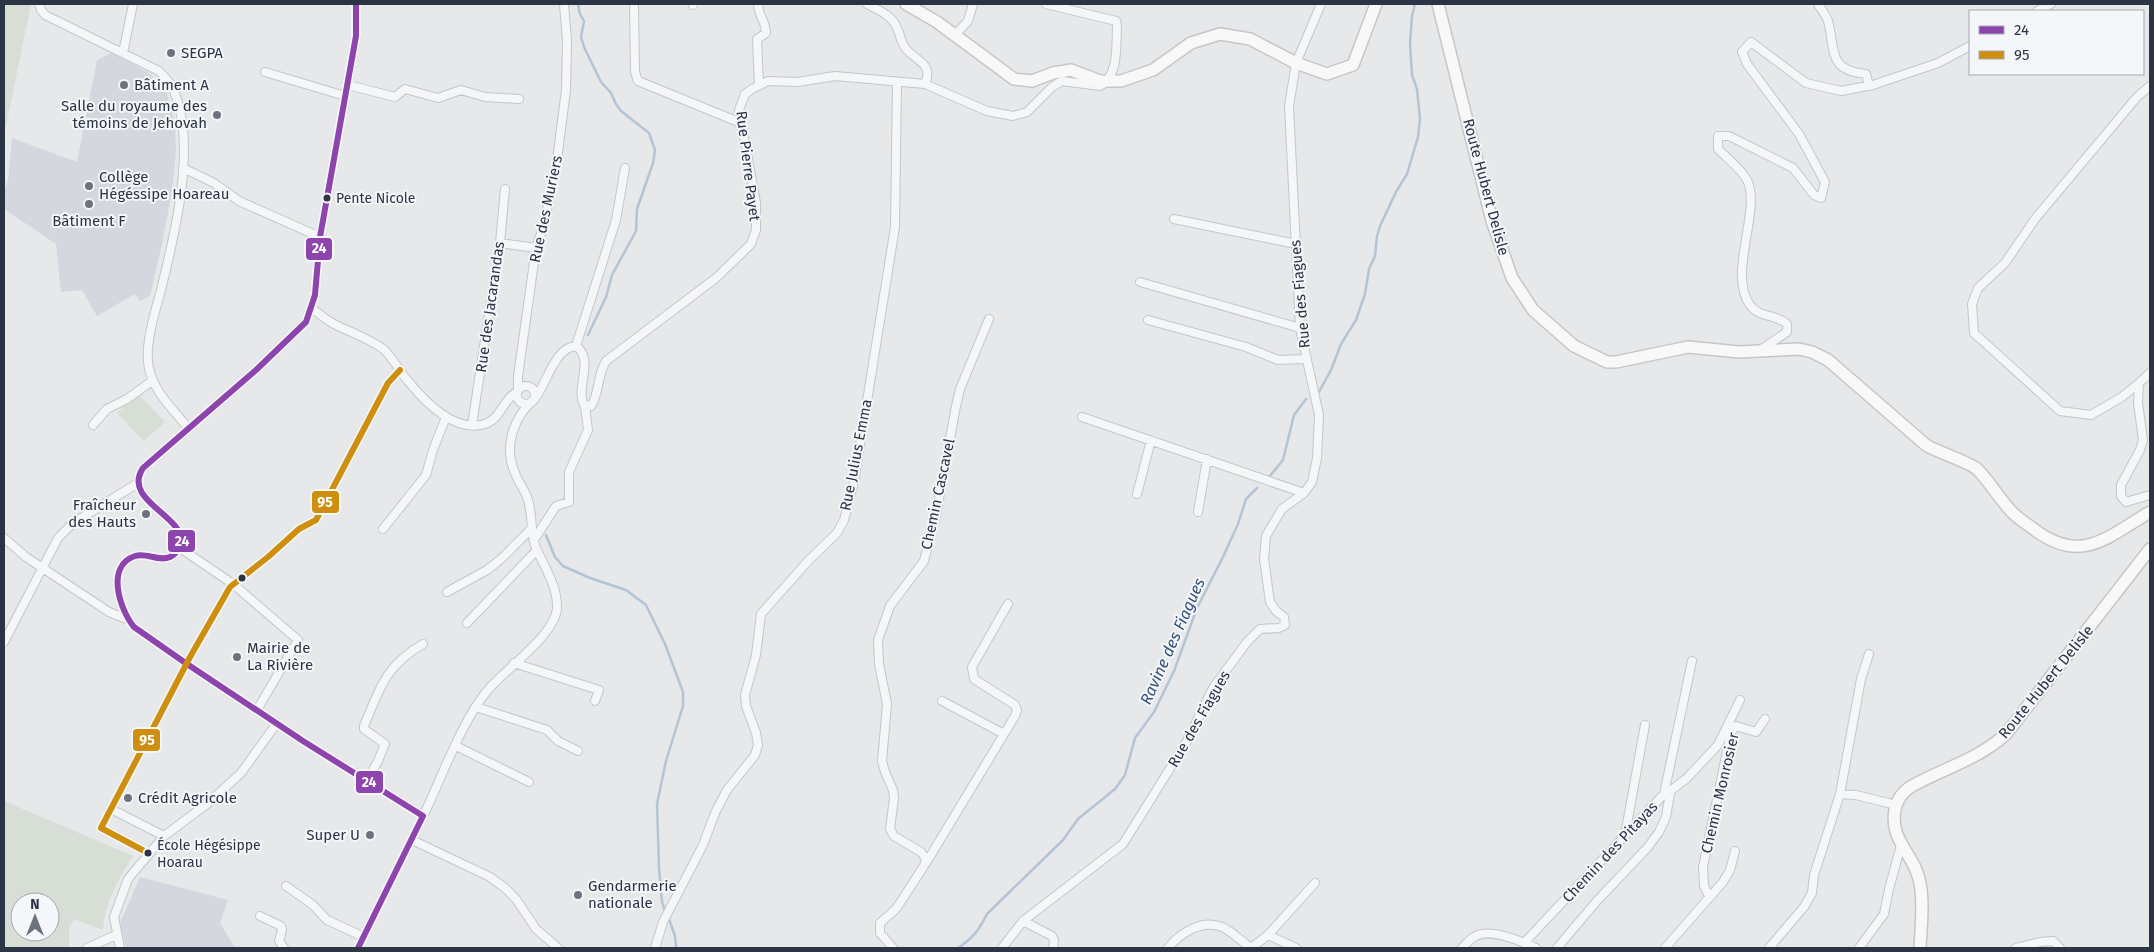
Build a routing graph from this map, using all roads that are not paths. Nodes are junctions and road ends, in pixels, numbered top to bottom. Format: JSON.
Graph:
{"nodes":[{"id":1,"x":39,"y":4,"type":"edge"},
{"id":2,"x":133,"y":4,"type":"edge"},
{"id":3,"x":356,"y":4,"type":"edge"},
{"id":4,"x":564,"y":4,"type":"edge"},
{"id":5,"x":634,"y":4,"type":"edge"},
{"id":6,"x":758,"y":4,"type":"edge"},
{"id":7,"x":867,"y":4,"type":"edge"},
{"id":8,"x":906,"y":4,"type":"edge"},
{"id":9,"x":973,"y":4,"type":"edge"},
{"id":10,"x":1046,"y":4,"type":"edge"},
{"id":11,"x":1321,"y":4,"type":"edge"},
{"id":12,"x":1376,"y":4,"type":"edge"},
{"id":13,"x":1438,"y":4,"type":"edge"},
{"id":14,"x":1818,"y":4,"type":"edge"},
{"id":15,"x":2052,"y":4,"type":"edge"},
{"id":16,"x":2039,"y":10,"type":"edge"},
{"id":17,"x":955,"y":35,"type":"junction"},
{"id":18,"x":1969,"y":47,"type":"edge"},
{"id":19,"x":123,"y":53,"type":"junction"},
{"id":20,"x":1296,"y":63,"type":"junction"},
{"id":21,"x":265,"y":72,"type":"dead end"},
{"id":22,"x":1108,"y":81,"type":"junction"},
{"id":23,"x":897,"y":82,"type":"junction"},
{"id":24,"x":924,"y":84,"type":"junction"},
{"id":25,"x":348,"y":85,"type":"junction"},
{"id":26,"x":759,"y":85,"type":"junction"},
{"id":27,"x":1869,"y":86,"type":"junction"},
{"id":28,"x":2150,"y":86,"type":"edge"},
{"id":29,"x":345,"y":96,"type":"junction"},
{"id":30,"x":519,"y":99,"type":"dead end"},
{"id":31,"x":741,"y":123,"type":"junction"},
{"id":32,"x":183,"y":168,"type":"junction"},
{"id":33,"x":625,"y":168,"type":"dead end"},
{"id":34,"x":505,"y":189,"type":"dead end"},
{"id":35,"x":1174,"y":219,"type":"dead end"},
{"id":36,"x":320,"y":237,"type":"junction"},
{"id":37,"x":500,"y":243,"type":"junction"},
{"id":38,"x":1296,"y":244,"type":"junction"},
{"id":39,"x":536,"y":248,"type":"junction"},
{"id":40,"x":1140,"y":282,"type":"dead end"},
{"id":41,"x":312,"y":308,"type":"junction"},
{"id":42,"x":989,"y":319,"type":"dead end"},
{"id":43,"x":1148,"y":320,"type":"dead end"},
{"id":44,"x":1300,"y":328,"type":"junction"},
{"id":45,"x":576,"y":346,"type":"junction"},
{"id":46,"x":1758,"y":351,"type":"junction"},
{"id":47,"x":1306,"y":359,"type":"junction"},
{"id":48,"x":400,"y":370,"type":"junction"},
{"id":49,"x":2150,"y":373,"type":"edge"},
{"id":50,"x":544,"y":379,"type":"junction"},
{"id":51,"x":152,"y":381,"type":"junction"},
{"id":52,"x":2139,"y":383,"type":"junction"},
{"id":53,"x":521,"y":388,"type":"junction"},
{"id":54,"x":506,"y":402,"type":"junction"},
{"id":55,"x":532,"y":402,"type":"junction"},
{"id":56,"x":521,"y":405,"type":"junction"},
{"id":57,"x":585,"y":406,"type":"junction"},
{"id":58,"x":446,"y":417,"type":"junction"},
{"id":59,"x":1082,"y":417,"type":"dead end"},
{"id":60,"x":93,"y":425,"type":"dead end"},
{"id":61,"x":472,"y":425,"type":"junction"},
{"id":62,"x":188,"y":428,"type":"junction"},
{"id":63,"x":1151,"y":440,"type":"junction"},
{"id":64,"x":1207,"y":459,"type":"junction"},
{"id":65,"x":138,"y":483,"type":"junction"},
{"id":66,"x":1304,"y":493,"type":"junction"},
{"id":67,"x":1137,"y":494,"type":"dead end"},
{"id":68,"x":2150,"y":495,"type":"edge"},
{"id":69,"x":1198,"y":512,"type":"dead end"},
{"id":70,"x":2150,"y":512,"type":"edge"},
{"id":71,"x":532,"y":528,"type":"junction"},
{"id":72,"x":383,"y":529,"type":"dead end"},
{"id":73,"x":4,"y":538,"type":"edge"},
{"id":74,"x":534,"y":540,"type":"junction"},
{"id":75,"x":180,"y":548,"type":"junction"},
{"id":76,"x":2150,"y":549,"type":"edge"},
{"id":77,"x":537,"y":550,"type":"junction"},
{"id":78,"x":43,"y":568,"type":"junction"},
{"id":79,"x":233,"y":584,"type":"junction"},
{"id":80,"x":447,"y":592,"type":"dead end"},
{"id":81,"x":1008,"y":604,"type":"dead end"},
{"id":82,"x":129,"y":620,"type":"junction"},
{"id":83,"x":467,"y":623,"type":"dead end"},
{"id":84,"x":4,"y":642,"type":"edge"},
{"id":85,"x":423,"y":644,"type":"dead end"},
{"id":86,"x":1869,"y":654,"type":"dead end"},
{"id":87,"x":1692,"y":661,"type":"dead end"},
{"id":88,"x":514,"y":663,"type":"junction"},
{"id":89,"x":187,"y":664,"type":"junction"},
{"id":90,"x":1740,"y":700,"type":"dead end"},
{"id":91,"x":595,"y":701,"type":"dead end"},
{"id":92,"x":942,"y":701,"type":"dead end"},
{"id":93,"x":476,"y":707,"type":"junction"},
{"id":94,"x":257,"y":710,"type":"junction"},
{"id":95,"x":1765,"y":719,"type":"dead end"},
{"id":96,"x":277,"y":723,"type":"junction"},
{"id":97,"x":1645,"y":725,"type":"dead end"},
{"id":98,"x":1004,"y":734,"type":"junction"},
{"id":99,"x":456,"y":746,"type":"junction"},
{"id":100,"x":578,"y":750,"type":"dead end"},
{"id":101,"x":367,"y":780,"type":"junction"},
{"id":102,"x":529,"y":782,"type":"dead end"},
{"id":103,"x":1667,"y":794,"type":"junction"},
{"id":104,"x":1840,"y":794,"type":"junction"},
{"id":105,"x":1896,"y":805,"type":"junction"},
{"id":106,"x":111,"y":810,"type":"junction"},
{"id":107,"x":424,"y":816,"type":"junction"},
{"id":108,"x":1625,"y":835,"type":"junction"},
{"id":109,"x":164,"y":836,"type":"junction"},
{"id":110,"x":412,"y":840,"type":"junction"},
{"id":111,"x":1901,"y":845,"type":"junction"},
{"id":112,"x":1735,"y":850,"type":"dead end"},
{"id":113,"x":148,"y":854,"type":"junction"},
{"id":114,"x":926,"y":862,"type":"junction"},
{"id":115,"x":1315,"y":883,"type":"dead end"},
{"id":116,"x":286,"y":886,"type":"dead end"},
{"id":117,"x":1709,"y":896,"type":"junction"},
{"id":118,"x":260,"y":916,"type":"dead end"},
{"id":119,"x":1023,"y":921,"type":"junction"},
{"id":120,"x":116,"y":935,"type":"junction"},
{"id":121,"x":1268,"y":935,"type":"junction"},
{"id":122,"x":364,"y":937,"type":"junction"},
{"id":123,"x":1524,"y":943,"type":"junction"},
{"id":124,"x":87,"y":948,"type":"edge"},
{"id":125,"x":120,"y":948,"type":"edge"},
{"id":126,"x":284,"y":948,"type":"edge"},
{"id":127,"x":358,"y":948,"type":"edge"},
{"id":128,"x":558,"y":948,"type":"edge"},
{"id":129,"x":655,"y":948,"type":"edge"},
{"id":130,"x":893,"y":948,"type":"edge"},
{"id":131,"x":1002,"y":948,"type":"edge"},
{"id":132,"x":1053,"y":948,"type":"edge"},
{"id":133,"x":1168,"y":948,"type":"edge"},
{"id":134,"x":1251,"y":948,"type":"edge"},
{"id":135,"x":1293,"y":948,"type":"edge"},
{"id":136,"x":1462,"y":948,"type":"edge"},
{"id":137,"x":1536,"y":948,"type":"edge"},
{"id":138,"x":1557,"y":948,"type":"edge"},
{"id":139,"x":1664,"y":948,"type":"edge"},
{"id":140,"x":1768,"y":948,"type":"edge"},
{"id":141,"x":1859,"y":948,"type":"edge"},
{"id":142,"x":1920,"y":948,"type":"edge"},
{"id":143,"x":2016,"y":948,"type":"edge"},
{"id":144,"x":2060,"y":948,"type":"edge"}],
"edges":[{"from":1,"to":19,"type":"street"},
{"from":2,"to":19,"type":"street"},
{"from":3,"to":25,"type":"street"},
{"from":4,"to":39,"type":"street","name":"Rue des Muriers"},
{"from":5,"to":31,"type":"street"},
{"from":6,"to":26,"type":"street"},
{"from":7,"to":24,"type":"street"},
{"from":8,"to":17,"type":"main road"},
{"from":9,"to":17,"type":"street"},
{"from":10,"to":22,"type":"street"},
{"from":11,"to":20,"type":"street","name":"Rue des Fiagues"},
{"from":12,"to":20,"type":"main road"},
{"from":13,"to":46,"type":"main road","name":"Route Hubert Delisle"},
{"from":14,"to":27,"type":"street"},
{"from":15,"to":16,"type":"street"},
{"from":17,"to":22,"type":"main road"},
{"from":18,"to":27,"type":"street"},
{"from":19,"to":32,"type":"street"},
{"from":20,"to":22,"type":"main road"},
{"from":20,"to":38,"type":"street","name":"Rue des Fiagues"},
{"from":21,"to":29,"type":"street"},
{"from":22,"to":24,"type":"street"},
{"from":23,"to":24,"type":"street"},
{"from":23,"to":26,"type":"street"},
{"from":23,"to":129,"type":"street","name":"Rue Julius Emma"},
{"from":25,"to":29,"type":"street"},
{"from":25,"to":30,"type":"street"},
{"from":26,"to":31,"type":"street","name":"Rue Pierre Payet"},
{"from":27,"to":46,"type":"street"},
{"from":28,"to":52,"type":"street"},
{"from":29,"to":36,"type":"street"},
{"from":31,"to":57,"type":"street","name":"Rue Pierre Payet"},
{"from":32,"to":36,"type":"street"},
{"from":32,"to":51,"type":"street"},
{"from":33,"to":45,"type":"street"},
{"from":34,"to":37,"type":"street","name":"Rue des Jacarandas"},
{"from":35,"to":38,"type":"street"},
{"from":36,"to":41,"type":"street"},
{"from":37,"to":39,"type":"street"},
{"from":37,"to":61,"type":"street","name":"Rue des Jacarandas"},
{"from":38,"to":44,"type":"street","name":"Rue des Fiagues"},
{"from":39,"to":53,"type":"street","name":"Rue des Muriers"},
{"from":40,"to":44,"type":"street"},
{"from":41,"to":48,"type":"street"},
{"from":41,"to":62,"type":"street"},
{"from":42,"to":114,"type":"street","name":"Chemin Cascavel"},
{"from":43,"to":47,"type":"street"},
{"from":44,"to":47,"type":"street","name":"Rue des Fiagues"},
{"from":45,"to":50,"type":"street"},
{"from":45,"to":57,"type":"street"},
{"from":46,"to":70,"type":"main road","name":"Route Hubert Delisle"},
{"from":47,"to":66,"type":"street","name":"Rue des Fiagues"},
{"from":48,"to":58,"type":"street"},
{"from":48,"to":79,"type":"street"},
{"from":49,"to":52,"type":"street"},
{"from":50,"to":53,"type":"street"},
{"from":50,"to":55,"type":"street"},
{"from":51,"to":60,"type":"street"},
{"from":51,"to":62,"type":"street"},
{"from":52,"to":68,"type":"street"},
{"from":53,"to":54,"type":"street"},
{"from":53,"to":55,"type":"street"},
{"from":53,"to":56,"type":"street"},
{"from":54,"to":56,"type":"street"},
{"from":54,"to":61,"type":"street"},
{"from":55,"to":56,"type":"street"},
{"from":56,"to":71,"type":"street"},
{"from":57,"to":74,"type":"street"},
{"from":58,"to":61,"type":"street"},
{"from":58,"to":72,"type":"street"},
{"from":59,"to":63,"type":"street"},
{"from":62,"to":65,"type":"street"},
{"from":63,"to":64,"type":"street"},
{"from":63,"to":67,"type":"street"},
{"from":64,"to":66,"type":"street"},
{"from":64,"to":69,"type":"street"},
{"from":65,"to":75,"type":"street"},
{"from":65,"to":78,"type":"street"},
{"from":66,"to":119,"type":"street","name":"Rue des Fiagues"},
{"from":71,"to":74,"type":"street"},
{"from":71,"to":80,"type":"street"},
{"from":73,"to":78,"type":"street"},
{"from":74,"to":77,"type":"street"},
{"from":75,"to":79,"type":"street"},
{"from":75,"to":82,"type":"street"},
{"from":76,"to":105,"type":"main road","name":"Route Hubert Delisle"},
{"from":77,"to":83,"type":"street"},
{"from":77,"to":88,"type":"street"},
{"from":78,"to":82,"type":"street"},
{"from":78,"to":84,"type":"street"},
{"from":79,"to":89,"type":"street"},
{"from":79,"to":94,"type":"street"},
{"from":81,"to":98,"type":"street"},
{"from":82,"to":89,"type":"street"},
{"from":85,"to":101,"type":"street"},
{"from":86,"to":104,"type":"street"},
{"from":87,"to":103,"type":"street","name":"Chemin des Pitayas"},
{"from":88,"to":91,"type":"street"},
{"from":88,"to":93,"type":"street"},
{"from":89,"to":94,"type":"street"},
{"from":89,"to":106,"type":"street"},
{"from":90,"to":103,"type":"street"},
{"from":92,"to":98,"type":"street"},
{"from":93,"to":99,"type":"street"},
{"from":93,"to":100,"type":"street"},
{"from":94,"to":96,"type":"street"},
{"from":95,"to":117,"type":"street","name":"Chemin Monrosier"},
{"from":96,"to":101,"type":"street"},
{"from":96,"to":109,"type":"street"},
{"from":97,"to":108,"type":"street"},
{"from":98,"to":114,"type":"street"},
{"from":99,"to":102,"type":"street"},
{"from":99,"to":107,"type":"street"},
{"from":101,"to":107,"type":"street"},
{"from":103,"to":108,"type":"street","name":"Chemin des Pitayas"},
{"from":103,"to":138,"type":"street"},
{"from":104,"to":105,"type":"street"},
{"from":104,"to":140,"type":"street"},
{"from":105,"to":111,"type":"main road"},
{"from":106,"to":109,"type":"street"},
{"from":106,"to":113,"type":"street"},
{"from":107,"to":110,"type":"street"},
{"from":108,"to":123,"type":"street","name":"Chemin des Pitayas"},
{"from":109,"to":113,"type":"street"},
{"from":110,"to":122,"type":"street"},
{"from":110,"to":128,"type":"street"},
{"from":111,"to":141,"type":"street"},
{"from":111,"to":142,"type":"main road"},
{"from":112,"to":117,"type":"street","name":"Chemin Monrosier"},
{"from":113,"to":120,"type":"street"},
{"from":114,"to":130,"type":"street"},
{"from":115,"to":121,"type":"street"},
{"from":116,"to":122,"type":"street"},
{"from":117,"to":139,"type":"street","name":"Chemin Monrosier"},
{"from":118,"to":126,"type":"street"},
{"from":119,"to":131,"type":"street","name":"Rue des Fiagues"},
{"from":119,"to":132,"type":"street"},
{"from":120,"to":124,"type":"street"},
{"from":120,"to":125,"type":"street"},
{"from":121,"to":134,"type":"street"},
{"from":121,"to":135,"type":"street"},
{"from":122,"to":127,"type":"street"},
{"from":123,"to":136,"type":"street"},
{"from":123,"to":137,"type":"street"},
{"from":133,"to":134,"type":"street"},
{"from":143,"to":144,"type":"street"}]}
